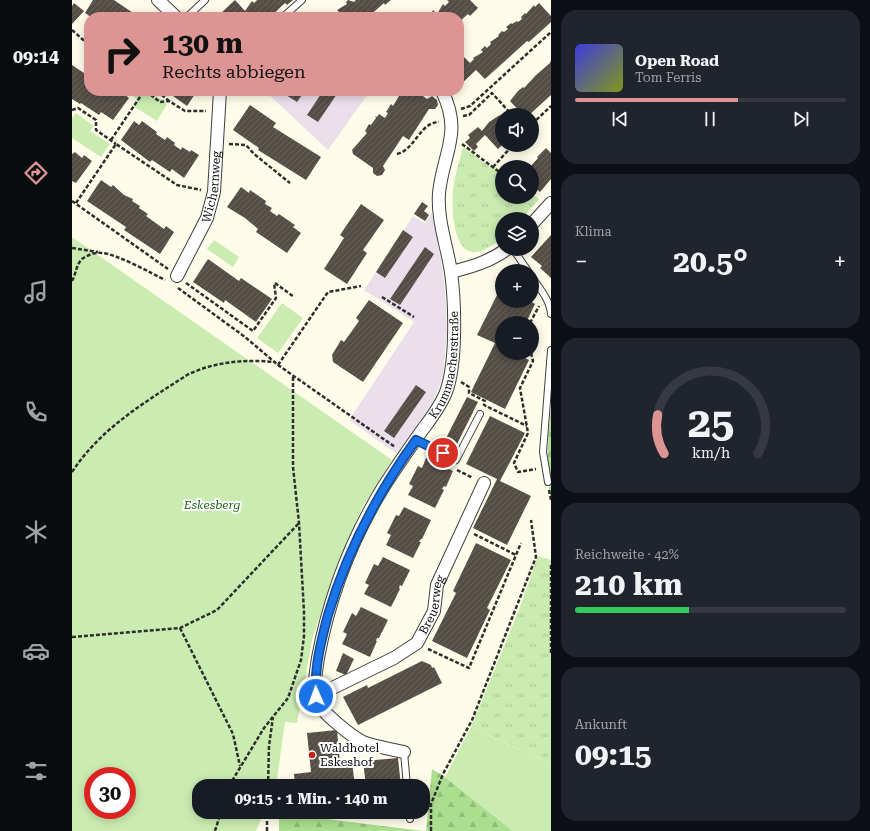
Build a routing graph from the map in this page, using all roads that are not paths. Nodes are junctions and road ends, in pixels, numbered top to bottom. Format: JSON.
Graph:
{"nodes":[{"id":1,"x":158,"y":0,"type":"edge"},
{"id":2,"x":205,"y":0,"type":"edge"},
{"id":3,"x":302,"y":0,"type":"edge"},
{"id":4,"x":171,"y":12,"type":"edge"},
{"id":5,"x":192,"y":12,"type":"edge"},
{"id":6,"x":289,"y":12,"type":"edge"},
{"id":7,"x":220,"y":96,"type":"edge"},
{"id":8,"x":444,"y":96,"type":"edge"},
{"id":9,"x":551,"y":203,"type":"edge"},
{"id":10,"x":539,"y":216,"type":"edge"},
{"id":11,"x":497,"y":256,"type":"edge"},
{"id":12,"x":451,"y":272,"type":"junction"},
{"id":13,"x":177,"y":276,"type":"road end"},
{"id":14,"x":539,"y":288,"type":"edge"},
{"id":15,"x":551,"y":314,"type":"edge"},
{"id":16,"x":551,"y":350,"type":"edge"},
{"id":17,"x":480,"y":414,"type":"dead end"},
{"id":18,"x":416,"y":440,"type":"junction"},
{"id":19,"x":548,"y":482,"type":"dead end"},
{"id":20,"x":484,"y":483,"type":"road end"},
{"id":21,"x":316,"y":696,"type":"junction"},
{"id":22,"x":404,"y":752,"type":"joint"},
{"id":23,"x":406,"y":779,"type":"edge"}],
"edges":[{"from":1,"to":4,"type":"street"},
{"from":2,"to":5,"type":"lane"},
{"from":3,"to":6,"type":"lane"},
{"from":7,"to":13,"type":"street","name":"Wichernweg"},
{"from":8,"to":12,"type":"street","name":"Krummacherstraße"},
{"from":9,"to":10,"type":"street"},
{"from":11,"to":12,"type":"street"},
{"from":12,"to":18,"type":"street","name":"Krummacherstraße"},
{"from":14,"to":15,"type":"lane"},
{"from":16,"to":19,"type":"lane"},
{"from":17,"to":18,"type":"lane"},
{"from":18,"to":21,"type":"street","name":"Krummacherstraße"},
{"from":20,"to":21,"type":"street","name":"Breuerweg"},
{"from":21,"to":22,"type":"street","name":"Krummacherstraße"},
{"from":22,"to":23,"type":"lane"}]}
